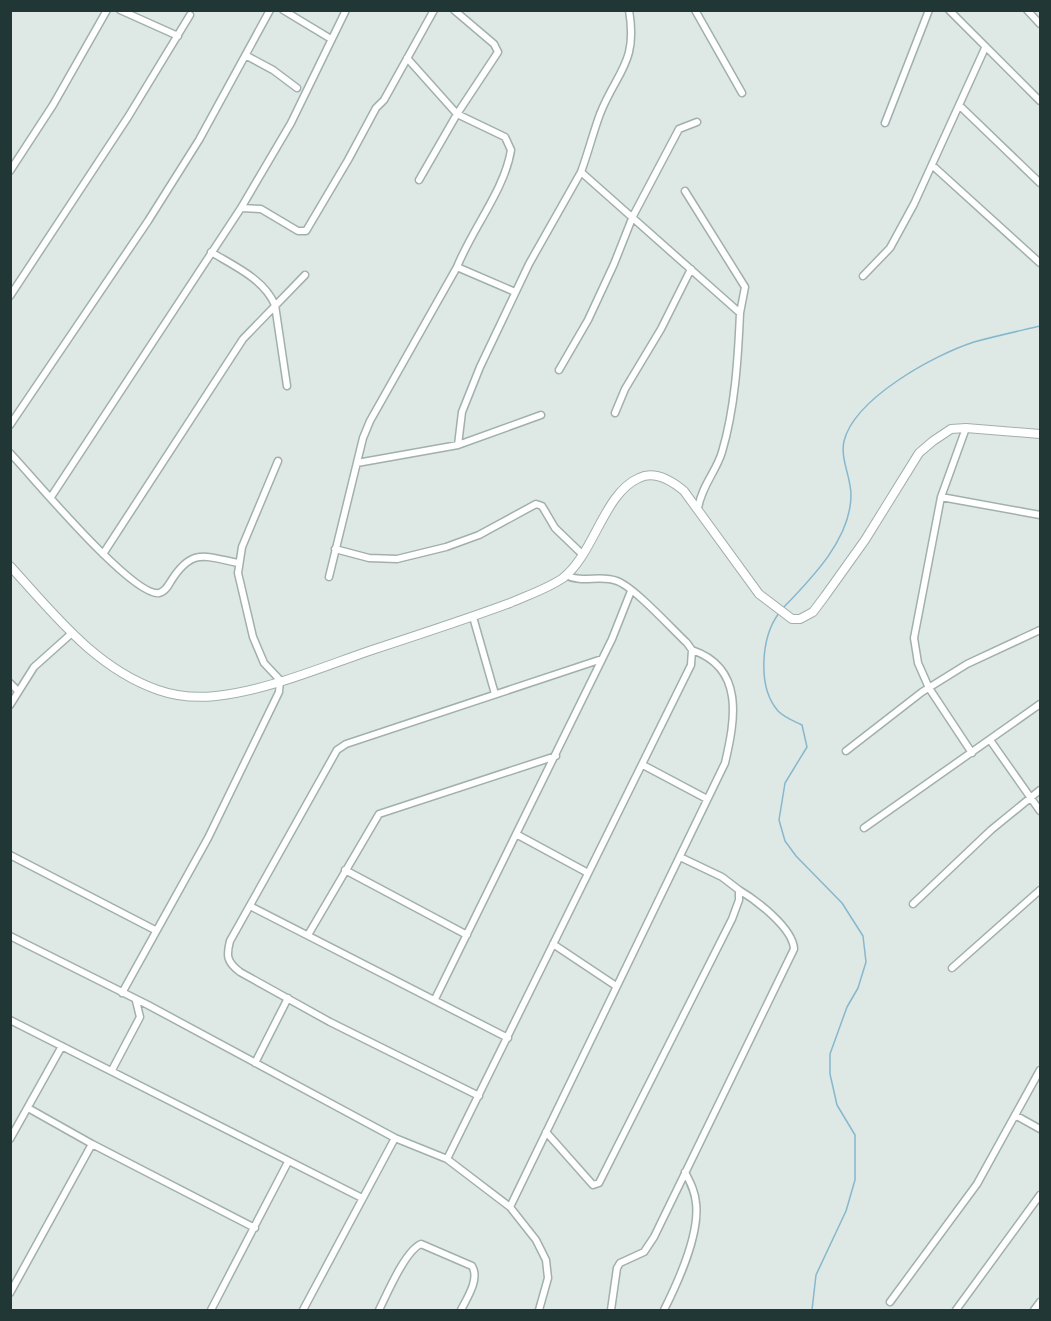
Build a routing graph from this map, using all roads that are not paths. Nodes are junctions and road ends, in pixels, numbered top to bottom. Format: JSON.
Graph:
{"nodes":[{"id":1,"x":107,"y":10,"type":"edge"},
{"id":2,"x":120,"y":10,"type":"edge"},
{"id":3,"x":270,"y":10,"type":"edge"},
{"id":4,"x":283,"y":10,"type":"edge"},
{"id":5,"x":346,"y":10,"type":"edge"},
{"id":6,"x":434,"y":10,"type":"edge"},
{"id":7,"x":454,"y":10,"type":"edge"},
{"id":8,"x":629,"y":10,"type":"edge"},
{"id":9,"x":695,"y":10,"type":"edge"},
{"id":10,"x":929,"y":10,"type":"edge"},
{"id":11,"x":949,"y":10,"type":"edge"},
{"id":12,"x":1027,"y":10,"type":"edge"},
{"id":13,"x":190,"y":15,"type":"dead end"},
{"id":14,"x":1041,"y":24,"type":"edge"},
{"id":15,"x":178,"y":36,"type":"junction"},
{"id":16,"x":331,"y":39,"type":"junction"},
{"id":17,"x":985,"y":48,"type":"junction"},
{"id":18,"x":247,"y":56,"type":"junction"},
{"id":19,"x":407,"y":58,"type":"junction"},
{"id":20,"x":297,"y":88,"type":"dead end"},
{"id":21,"x":742,"y":93,"type":"dead end"},
{"id":22,"x":1041,"y":101,"type":"edge"},
{"id":23,"x":960,"y":106,"type":"junction"},
{"id":24,"x":457,"y":114,"type":"junction"},
{"id":25,"x":697,"y":122,"type":"dead end"},
{"id":26,"x":885,"y":123,"type":"dead end"},
{"id":27,"x":933,"y":166,"type":"junction"},
{"id":28,"x":10,"y":171,"type":"edge"},
{"id":29,"x":581,"y":172,"type":"junction"},
{"id":30,"x":419,"y":180,"type":"dead end"},
{"id":31,"x":1041,"y":183,"type":"edge"},
{"id":32,"x":685,"y":191,"type":"dead end"},
{"id":33,"x":241,"y":208,"type":"junction"},
{"id":34,"x":633,"y":216,"type":"junction"},
{"id":35,"x":212,"y":252,"type":"junction"},
{"id":36,"x":1041,"y":263,"type":"edge"},
{"id":37,"x":457,"y":267,"type":"junction"},
{"id":38,"x":692,"y":269,"type":"junction"},
{"id":39,"x":305,"y":275,"type":"dead end"},
{"id":40,"x":863,"y":276,"type":"dead end"},
{"id":41,"x":515,"y":292,"type":"junction"},
{"id":42,"x":10,"y":296,"type":"edge"},
{"id":43,"x":276,"y":305,"type":"junction"},
{"id":44,"x":740,"y":313,"type":"junction"},
{"id":45,"x":559,"y":370,"type":"dead end"},
{"id":46,"x":287,"y":386,"type":"dead end"},
{"id":47,"x":615,"y":413,"type":"dead end"},
{"id":48,"x":541,"y":415,"type":"dead end"},
{"id":49,"x":10,"y":425,"type":"edge"},
{"id":50,"x":966,"y":428,"type":"junction"},
{"id":51,"x":1041,"y":434,"type":"edge"},
{"id":52,"x":458,"y":445,"type":"junction"},
{"id":53,"x":10,"y":453,"type":"edge"},
{"id":54,"x":278,"y":461,"type":"dead end"},
{"id":55,"x":357,"y":463,"type":"junction"},
{"id":56,"x":51,"y":497,"type":"junction"},
{"id":57,"x":941,"y":497,"type":"junction"},
{"id":58,"x":698,"y":508,"type":"junction"},
{"id":59,"x":1041,"y":515,"type":"edge"},
{"id":60,"x":335,"y":549,"type":"junction"},
{"id":61,"x":103,"y":554,"type":"junction"},
{"id":62,"x":582,"y":554,"type":"junction"},
{"id":63,"x":238,"y":563,"type":"junction"},
{"id":64,"x":10,"y":566,"type":"edge"},
{"id":65,"x":566,"y":575,"type":"junction"},
{"id":66,"x":329,"y":577,"type":"dead end"},
{"id":67,"x":631,"y":591,"type":"junction"},
{"id":68,"x":472,"y":617,"type":"junction"},
{"id":69,"x":1041,"y":630,"type":"edge"},
{"id":70,"x":72,"y":633,"type":"junction"},
{"id":71,"x":692,"y":650,"type":"junction"},
{"id":72,"x":602,"y":659,"type":"junction"},
{"id":73,"x":280,"y":680,"type":"junction"},
{"id":74,"x":10,"y":683,"type":"edge"},
{"id":75,"x":929,"y":688,"type":"junction"},
{"id":76,"x":18,"y":691,"type":"junction"},
{"id":77,"x":495,"y":694,"type":"junction"},
{"id":78,"x":1041,"y":704,"type":"edge"},
{"id":79,"x":10,"y":705,"type":"edge"},
{"id":80,"x":990,"y":740,"type":"junction"},
{"id":81,"x":846,"y":751,"type":"dead end"},
{"id":82,"x":972,"y":753,"type":"junction"},
{"id":83,"x":556,"y":756,"type":"junction"},
{"id":84,"x":643,"y":765,"type":"junction"},
{"id":85,"x":1041,"y":790,"type":"edge"},
{"id":86,"x":1031,"y":797,"type":"junction"},
{"id":87,"x":707,"y":799,"type":"junction"},
{"id":88,"x":1041,"y":811,"type":"edge"},
{"id":89,"x":864,"y":828,"type":"dead end"},
{"id":90,"x":516,"y":834,"type":"junction"},
{"id":91,"x":10,"y":855,"type":"edge"},
{"id":92,"x":680,"y":857,"type":"junction"},
{"id":93,"x":345,"y":870,"type":"junction"},
{"id":94,"x":588,"y":873,"type":"junction"},
{"id":95,"x":739,"y":890,"type":"junction"},
{"id":96,"x":1041,"y":890,"type":"edge"},
{"id":97,"x":913,"y":904,"type":"dead end"},
{"id":98,"x":250,"y":906,"type":"junction"},
{"id":99,"x":155,"y":930,"type":"junction"},
{"id":100,"x":308,"y":935,"type":"junction"},
{"id":101,"x":467,"y":935,"type":"junction"},
{"id":102,"x":10,"y":936,"type":"edge"},
{"id":103,"x":553,"y":944,"type":"junction"},
{"id":104,"x":952,"y":968,"type":"dead end"},
{"id":105,"x":616,"y":986,"type":"junction"},
{"id":106,"x":122,"y":993,"type":"junction"},
{"id":107,"x":288,"y":998,"type":"junction"},
{"id":108,"x":435,"y":999,"type":"junction"},
{"id":109,"x":135,"y":1000,"type":"junction"},
{"id":110,"x":10,"y":1020,"type":"edge"},
{"id":111,"x":508,"y":1038,"type":"junction"},
{"id":112,"x":62,"y":1046,"type":"junction"},
{"id":113,"x":255,"y":1063,"type":"junction"},
{"id":114,"x":112,"y":1070,"type":"junction"},
{"id":115,"x":1041,"y":1070,"type":"edge"},
{"id":116,"x":478,"y":1096,"type":"junction"},
{"id":117,"x":28,"y":1108,"type":"junction"},
{"id":118,"x":1015,"y":1115,"type":"junction"},
{"id":119,"x":1041,"y":1129,"type":"edge"},
{"id":120,"x":546,"y":1132,"type":"junction"},
{"id":121,"x":395,"y":1138,"type":"junction"},
{"id":122,"x":10,"y":1139,"type":"edge"},
{"id":123,"x":92,"y":1144,"type":"junction"},
{"id":124,"x":447,"y":1159,"type":"junction"},
{"id":125,"x":288,"y":1162,"type":"junction"},
{"id":126,"x":685,"y":1172,"type":"junction"},
{"id":127,"x":1041,"y":1195,"type":"edge"},
{"id":128,"x":362,"y":1198,"type":"junction"},
{"id":129,"x":510,"y":1207,"type":"junction"},
{"id":130,"x":255,"y":1228,"type":"junction"},
{"id":131,"x":10,"y":1293,"type":"edge"},
{"id":132,"x":890,"y":1302,"type":"dead end"},
{"id":133,"x":1041,"y":1302,"type":"edge"},
{"id":134,"x":211,"y":1311,"type":"edge"},
{"id":135,"x":303,"y":1311,"type":"edge"},
{"id":136,"x":379,"y":1311,"type":"edge"},
{"id":137,"x":461,"y":1311,"type":"edge"},
{"id":138,"x":539,"y":1311,"type":"edge"},
{"id":139,"x":611,"y":1311,"type":"edge"},
{"id":140,"x":664,"y":1311,"type":"edge"},
{"id":141,"x":956,"y":1311,"type":"edge"},
{"id":142,"x":1034,"y":1311,"type":"edge"}],
"edges":[{"from":1,"to":28,"type":"street"},
{"from":2,"to":15,"type":"street"},
{"from":3,"to":18,"type":"street"},
{"from":4,"to":16,"type":"street"},
{"from":5,"to":16,"type":"street"},
{"from":6,"to":19,"type":"street"},
{"from":7,"to":24,"type":"street"},
{"from":8,"to":29,"type":"street"},
{"from":9,"to":21,"type":"street"},
{"from":10,"to":26,"type":"street"},
{"from":11,"to":17,"type":"street"},
{"from":12,"to":14,"type":"street"},
{"from":13,"to":15,"type":"street"},
{"from":15,"to":42,"type":"street"},
{"from":16,"to":33,"type":"street"},
{"from":17,"to":22,"type":"street"},
{"from":17,"to":23,"type":"street"},
{"from":18,"to":20,"type":"street"},
{"from":18,"to":49,"type":"street"},
{"from":19,"to":24,"type":"street"},
{"from":19,"to":33,"type":"street"},
{"from":23,"to":27,"type":"street"},
{"from":23,"to":31,"type":"street"},
{"from":24,"to":30,"type":"street"},
{"from":24,"to":37,"type":"street"},
{"from":25,"to":34,"type":"street"},
{"from":27,"to":36,"type":"street"},
{"from":27,"to":40,"type":"street"},
{"from":29,"to":34,"type":"street"},
{"from":29,"to":41,"type":"street"},
{"from":32,"to":44,"type":"street"},
{"from":33,"to":35,"type":"street"},
{"from":34,"to":38,"type":"street"},
{"from":34,"to":45,"type":"street"},
{"from":35,"to":43,"type":"street"},
{"from":35,"to":56,"type":"street"},
{"from":37,"to":41,"type":"street"},
{"from":37,"to":55,"type":"street"},
{"from":38,"to":44,"type":"street"},
{"from":38,"to":47,"type":"street"},
{"from":39,"to":43,"type":"street"},
{"from":41,"to":52,"type":"street"},
{"from":43,"to":46,"type":"street"},
{"from":43,"to":61,"type":"street"},
{"from":44,"to":58,"type":"street"},
{"from":48,"to":52,"type":"street"},
{"from":50,"to":51,"type":"street"},
{"from":50,"to":57,"type":"street"},
{"from":50,"to":58,"type":"street"},
{"from":52,"to":55,"type":"street"},
{"from":53,"to":56,"type":"street"},
{"from":54,"to":63,"type":"street"},
{"from":55,"to":60,"type":"street"},
{"from":56,"to":61,"type":"street"},
{"from":57,"to":59,"type":"street"},
{"from":57,"to":75,"type":"street"},
{"from":58,"to":62,"type":"street"},
{"from":60,"to":62,"type":"street"},
{"from":60,"to":66,"type":"street"},
{"from":61,"to":63,"type":"street"},
{"from":62,"to":65,"type":"street"},
{"from":63,"to":73,"type":"street"},
{"from":64,"to":70,"type":"street"},
{"from":65,"to":67,"type":"street"},
{"from":65,"to":68,"type":"street"},
{"from":67,"to":71,"type":"street"},
{"from":67,"to":72,"type":"street"},
{"from":68,"to":73,"type":"street"},
{"from":68,"to":77,"type":"street"},
{"from":69,"to":75,"type":"street"},
{"from":70,"to":73,"type":"street"},
{"from":70,"to":76,"type":"street"},
{"from":71,"to":84,"type":"street"},
{"from":71,"to":87,"type":"street"},
{"from":72,"to":77,"type":"street"},
{"from":72,"to":83,"type":"street"},
{"from":73,"to":99,"type":"street"},
{"from":74,"to":76,"type":"street"},
{"from":75,"to":81,"type":"street"},
{"from":75,"to":82,"type":"street"},
{"from":76,"to":79,"type":"street"},
{"from":77,"to":98,"type":"street"},
{"from":78,"to":80,"type":"street"},
{"from":80,"to":82,"type":"street"},
{"from":80,"to":86,"type":"street"},
{"from":82,"to":89,"type":"street"},
{"from":83,"to":90,"type":"street"},
{"from":83,"to":93,"type":"street"},
{"from":84,"to":87,"type":"street"},
{"from":84,"to":94,"type":"street"},
{"from":85,"to":86,"type":"street"},
{"from":86,"to":88,"type":"street"},
{"from":86,"to":97,"type":"street"},
{"from":87,"to":92,"type":"street"},
{"from":90,"to":94,"type":"street"},
{"from":90,"to":101,"type":"street"},
{"from":91,"to":99,"type":"street"},
{"from":92,"to":95,"type":"street"},
{"from":92,"to":105,"type":"street"},
{"from":93,"to":100,"type":"street"},
{"from":93,"to":101,"type":"street"},
{"from":94,"to":103,"type":"street"},
{"from":95,"to":120,"type":"street"},
{"from":95,"to":126,"type":"street"},
{"from":96,"to":104,"type":"street"},
{"from":98,"to":100,"type":"street"},
{"from":98,"to":107,"type":"street"},
{"from":99,"to":106,"type":"street"},
{"from":100,"to":108,"type":"street"},
{"from":101,"to":108,"type":"street"},
{"from":102,"to":106,"type":"street"},
{"from":103,"to":105,"type":"street"},
{"from":103,"to":111,"type":"street"},
{"from":105,"to":120,"type":"street"},
{"from":106,"to":109,"type":"street"},
{"from":107,"to":113,"type":"street"},
{"from":107,"to":116,"type":"street"},
{"from":108,"to":111,"type":"street"},
{"from":109,"to":113,"type":"street"},
{"from":109,"to":114,"type":"street"},
{"from":110,"to":112,"type":"street"},
{"from":111,"to":116,"type":"street"},
{"from":112,"to":114,"type":"street"},
{"from":112,"to":117,"type":"street"},
{"from":113,"to":121,"type":"street"},
{"from":114,"to":125,"type":"street"},
{"from":115,"to":118,"type":"street"},
{"from":116,"to":124,"type":"street"},
{"from":117,"to":122,"type":"street"},
{"from":117,"to":123,"type":"street"},
{"from":118,"to":119,"type":"street"},
{"from":118,"to":132,"type":"street"},
{"from":120,"to":129,"type":"street"},
{"from":121,"to":124,"type":"street"},
{"from":121,"to":128,"type":"street"},
{"from":123,"to":130,"type":"street"},
{"from":123,"to":131,"type":"street"},
{"from":124,"to":129,"type":"street"},
{"from":125,"to":128,"type":"street"},
{"from":125,"to":130,"type":"street"},
{"from":126,"to":139,"type":"street"},
{"from":126,"to":140,"type":"street"},
{"from":127,"to":141,"type":"street"},
{"from":128,"to":135,"type":"street"},
{"from":129,"to":138,"type":"street"},
{"from":130,"to":134,"type":"street"},
{"from":133,"to":142,"type":"street"},
{"from":136,"to":137,"type":"street"}]}
